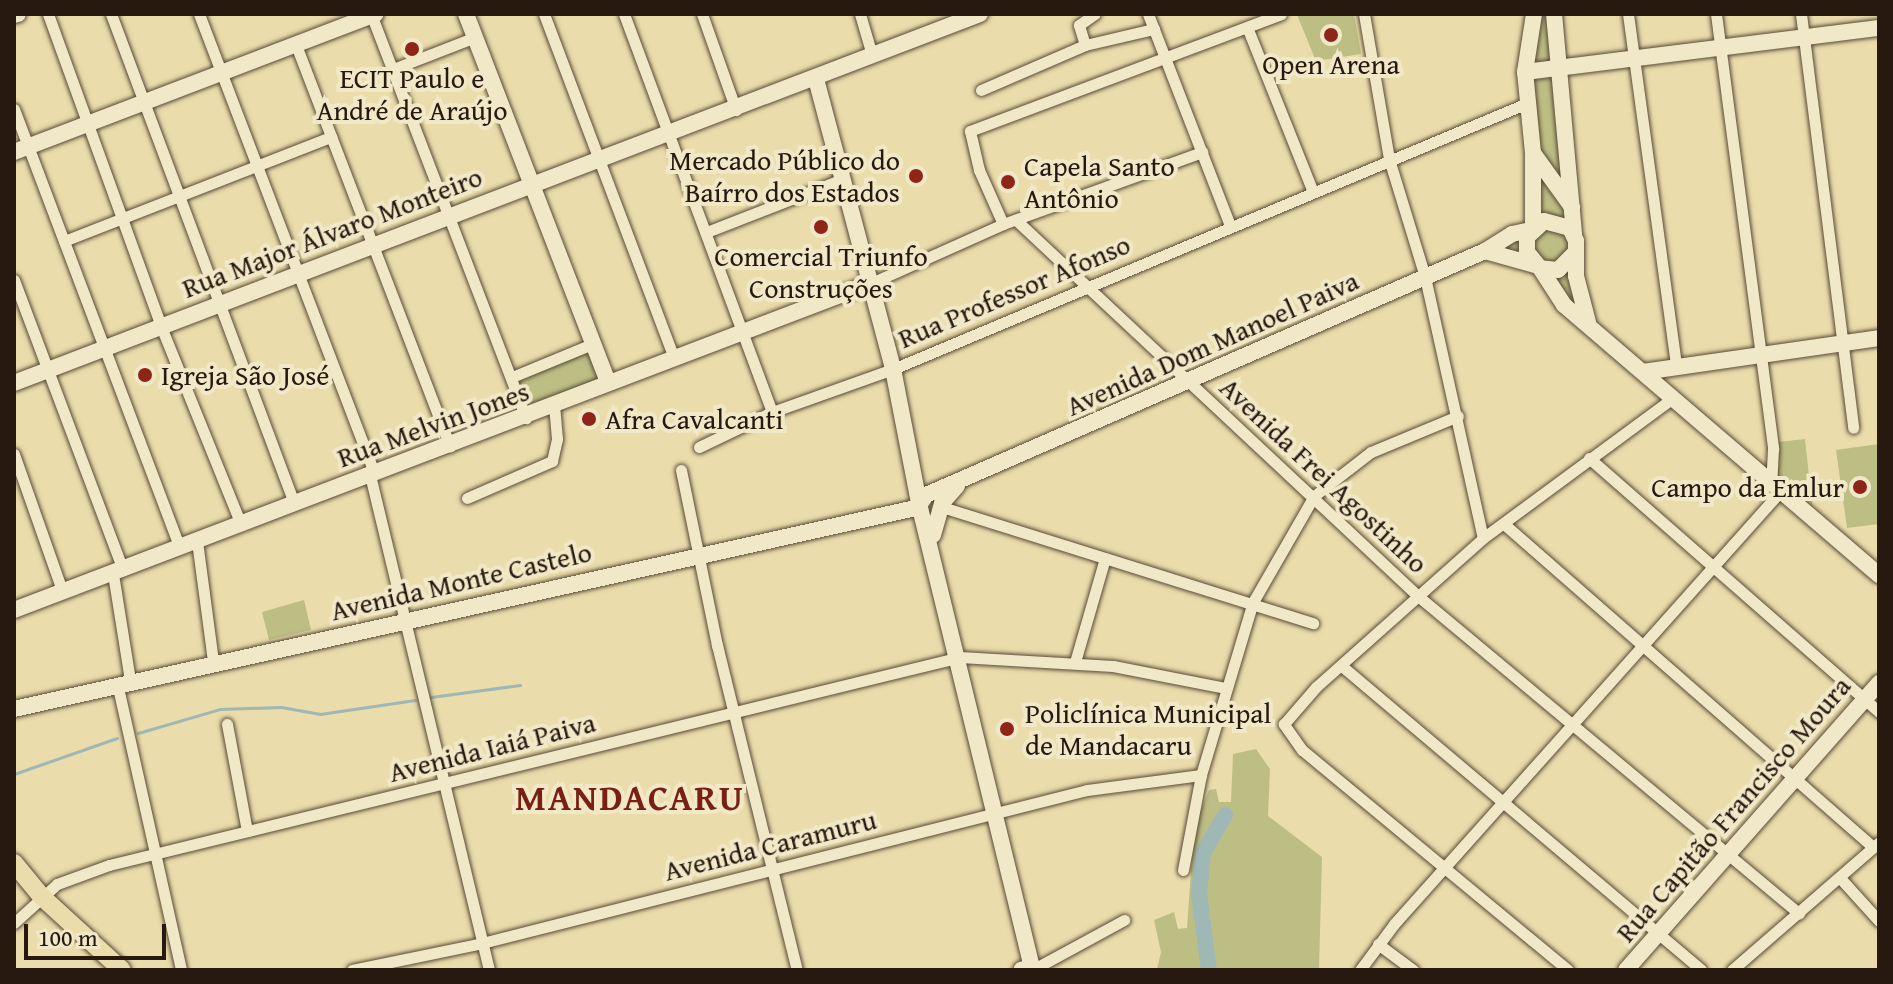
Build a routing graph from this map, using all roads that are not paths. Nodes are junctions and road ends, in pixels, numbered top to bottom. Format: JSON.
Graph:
{"nodes":[{"id":1,"x":48,"y":14,"type":"edge"},
{"id":2,"x":111,"y":14,"type":"edge"},
{"id":3,"x":199,"y":14,"type":"edge"},
{"id":4,"x":466,"y":14,"type":"edge"},
{"id":5,"x":544,"y":14,"type":"edge"},
{"id":6,"x":624,"y":14,"type":"edge"},
{"id":7,"x":702,"y":14,"type":"edge"},
{"id":8,"x":860,"y":14,"type":"edge"},
{"id":9,"x":980,"y":14,"type":"edge"},
{"id":10,"x":1095,"y":14,"type":"edge"},
{"id":11,"x":1148,"y":14,"type":"edge"},
{"id":12,"x":1281,"y":14,"type":"edge"},
{"id":13,"x":1364,"y":14,"type":"edge"},
{"id":14,"x":1534,"y":14,"type":"edge"},
{"id":15,"x":1554,"y":14,"type":"edge"},
{"id":16,"x":1628,"y":14,"type":"edge"},
{"id":17,"x":1716,"y":14,"type":"edge"},
{"id":18,"x":1801,"y":14,"type":"edge"},
{"id":19,"x":373,"y":15,"type":"edge"},
{"id":20,"x":1247,"y":27,"type":"junction"},
{"id":21,"x":1879,"y":28,"type":"edge"},
{"id":22,"x":1154,"y":29,"type":"junction"},
{"id":23,"x":475,"y":37,"type":"junction"},
{"id":24,"x":1805,"y":38,"type":"junction"},
{"id":25,"x":296,"y":45,"type":"junction"},
{"id":26,"x":1085,"y":45,"type":"junction"},
{"id":27,"x":1721,"y":50,"type":"junction"},
{"id":28,"x":872,"y":55,"type":"junction"},
{"id":29,"x":1164,"y":56,"type":"junction"},
{"id":30,"x":1634,"y":59,"type":"junction"},
{"id":31,"x":393,"y":69,"type":"junction"},
{"id":32,"x":1559,"y":69,"type":"junction"},
{"id":33,"x":219,"y":72,"type":"junction"},
{"id":34,"x":1525,"y":72,"type":"junction"},
{"id":35,"x":816,"y":79,"type":"junction"},
{"id":36,"x":981,"y":90,"type":"dead end"},
{"id":37,"x":145,"y":102,"type":"junction"},
{"id":38,"x":1525,"y":104,"type":"junction"},
{"id":39,"x":14,"y":109,"type":"edge"},
{"id":40,"x":736,"y":110,"type":"junction"},
{"id":41,"x":88,"y":124,"type":"junction"},
{"id":42,"x":670,"y":132,"type":"junction"},
{"id":43,"x":331,"y":137,"type":"junction"},
{"id":44,"x":21,"y":150,"type":"edge"},
{"id":45,"x":1202,"y":152,"type":"junction"},
{"id":46,"x":1533,"y":153,"type":"junction"},
{"id":47,"x":600,"y":158,"type":"junction"},
{"id":48,"x":1389,"y":159,"type":"junction"},
{"id":49,"x":256,"y":167,"type":"junction"},
{"id":50,"x":843,"y":179,"type":"junction"},
{"id":51,"x":531,"y":184,"type":"junction"},
{"id":52,"x":1313,"y":192,"type":"junction"},
{"id":53,"x":179,"y":195,"type":"junction"},
{"id":54,"x":1574,"y":209,"type":"junction"},
{"id":55,"x":449,"y":216,"type":"junction"},
{"id":56,"x":122,"y":218,"type":"junction"},
{"id":57,"x":1016,"y":220,"type":"junction"},
{"id":58,"x":1003,"y":224,"type":"junction"},
{"id":59,"x":1230,"y":225,"type":"junction"},
{"id":60,"x":1532,"y":229,"type":"junction"},
{"id":61,"x":707,"y":232,"type":"junction"},
{"id":62,"x":1574,"y":234,"type":"junction"},
{"id":63,"x":64,"y":241,"type":"junction"},
{"id":64,"x":373,"y":243,"type":"junction"},
{"id":65,"x":1485,"y":251,"type":"junction"},
{"id":66,"x":1576,"y":252,"type":"junction"},
{"id":67,"x":1538,"y":267,"type":"junction"},
{"id":68,"x":296,"y":272,"type":"junction"},
{"id":69,"x":1425,"y":277,"type":"junction"},
{"id":70,"x":14,"y":280,"type":"edge"},
{"id":71,"x":869,"y":284,"type":"junction"},
{"id":72,"x":1086,"y":287,"type":"junction"},
{"id":73,"x":220,"y":302,"type":"junction"},
{"id":74,"x":1588,"y":322,"type":"junction"},
{"id":75,"x":160,"y":324,"type":"junction"},
{"id":76,"x":742,"y":328,"type":"junction"},
{"id":77,"x":1879,"y":338,"type":"edge"},
{"id":78,"x":1843,"y":342,"type":"junction"},
{"id":79,"x":592,"y":344,"type":"junction"},
{"id":80,"x":104,"y":346,"type":"junction"},
{"id":81,"x":1759,"y":354,"type":"junction"},
{"id":82,"x":673,"y":356,"type":"junction"},
{"id":83,"x":1676,"y":366,"type":"junction"},
{"id":84,"x":47,"y":368,"type":"junction"},
{"id":85,"x":893,"y":369,"type":"junction"},
{"id":86,"x":1643,"y":372,"type":"junction"},
{"id":87,"x":512,"y":377,"type":"junction"},
{"id":88,"x":608,"y":382,"type":"junction"},
{"id":89,"x":1188,"y":382,"type":"junction"},
{"id":90,"x":14,"y":383,"type":"edge"},
{"id":91,"x":1673,"y":398,"type":"junction"},
{"id":92,"x":554,"y":406,"type":"junction"},
{"id":93,"x":772,"y":412,"type":"junction"},
{"id":94,"x":1458,"y":416,"type":"junction"},
{"id":95,"x":526,"y":418,"type":"junction"},
{"id":96,"x":1853,"y":428,"type":"dead end"},
{"id":97,"x":450,"y":447,"type":"junction"},
{"id":98,"x":699,"y":447,"type":"dead end"},
{"id":99,"x":14,"y":454,"type":"edge"},
{"id":100,"x":1589,"y":458,"type":"junction"},
{"id":101,"x":681,"y":470,"type":"dead end"},
{"id":102,"x":372,"y":474,"type":"junction"},
{"id":103,"x":1775,"y":489,"type":"junction"},
{"id":104,"x":1314,"y":496,"type":"junction"},
{"id":105,"x":467,"y":498,"type":"dead end"},
{"id":106,"x":294,"y":503,"type":"junction"},
{"id":107,"x":931,"y":505,"type":"junction"},
{"id":108,"x":241,"y":524,"type":"junction"},
{"id":109,"x":1504,"y":524,"type":"junction"},
{"id":110,"x":1483,"y":538,"type":"junction"},
{"id":111,"x":197,"y":541,"type":"junction"},
{"id":112,"x":180,"y":548,"type":"junction"},
{"id":113,"x":697,"y":553,"type":"junction"},
{"id":114,"x":1105,"y":558,"type":"junction"},
{"id":115,"x":1713,"y":566,"type":"junction"},
{"id":116,"x":118,"y":572,"type":"junction"},
{"id":117,"x":1879,"y":575,"type":"edge"},
{"id":118,"x":63,"y":593,"type":"junction"},
{"id":119,"x":1418,"y":596,"type":"junction"},
{"id":120,"x":1253,"y":602,"type":"junction"},
{"id":121,"x":14,"y":610,"type":"edge"},
{"id":122,"x":404,"y":623,"type":"junction"},
{"id":123,"x":1313,"y":623,"type":"dead end"},
{"id":124,"x":1644,"y":644,"type":"junction"},
{"id":125,"x":960,"y":657,"type":"junction"},
{"id":126,"x":213,"y":661,"type":"junction"},
{"id":127,"x":1075,"y":662,"type":"junction"},
{"id":128,"x":1343,"y":667,"type":"junction"},
{"id":129,"x":124,"y":682,"type":"junction"},
{"id":130,"x":1879,"y":683,"type":"edge"},
{"id":131,"x":1225,"y":688,"type":"junction"},
{"id":132,"x":1864,"y":699,"type":"junction"},
{"id":133,"x":14,"y":709,"type":"edge"},
{"id":134,"x":735,"y":711,"type":"junction"},
{"id":135,"x":1879,"y":712,"type":"edge"},
{"id":136,"x":227,"y":724,"type":"dead end"},
{"id":137,"x":1570,"y":725,"type":"junction"},
{"id":138,"x":1201,"y":775,"type":"junction"},
{"id":139,"x":1796,"y":778,"type":"junction"},
{"id":140,"x":445,"y":784,"type":"junction"},
{"id":141,"x":1505,"y":802,"type":"junction"},
{"id":142,"x":995,"y":813,"type":"junction"},
{"id":143,"x":247,"y":831,"type":"junction"},
{"id":144,"x":1876,"y":844,"type":"edge"},
{"id":145,"x":154,"y":854,"type":"junction"},
{"id":146,"x":1727,"y":856,"type":"junction"},
{"id":147,"x":14,"y":863,"type":"edge"},
{"id":148,"x":1445,"y":867,"type":"junction"},
{"id":149,"x":773,"y":868,"type":"junction"},
{"id":150,"x":1183,"y":870,"type":"dead end"},
{"id":151,"x":1841,"y":879,"type":"junction"},
{"id":152,"x":42,"y":897,"type":"junction"},
{"id":153,"x":1799,"y":914,"type":"junction"},
{"id":154,"x":1124,"y":920,"type":"dead end"},
{"id":155,"x":1879,"y":921,"type":"edge"},
{"id":156,"x":14,"y":923,"type":"edge"},
{"id":157,"x":1659,"y":932,"type":"junction"},
{"id":158,"x":482,"y":943,"type":"junction"},
{"id":159,"x":1378,"y":944,"type":"junction"},
{"id":160,"x":119,"y":969,"type":"edge"},
{"id":161,"x":1028,"y":969,"type":"edge"},
{"id":162,"x":181,"y":970,"type":"edge"},
{"id":163,"x":352,"y":970,"type":"edge"},
{"id":164,"x":489,"y":970,"type":"edge"},
{"id":165,"x":797,"y":970,"type":"edge"},
{"id":166,"x":1360,"y":970,"type":"edge"},
{"id":167,"x":1413,"y":970,"type":"edge"},
{"id":168,"x":1568,"y":970,"type":"edge"},
{"id":169,"x":1626,"y":970,"type":"edge"},
{"id":170,"x":1701,"y":970,"type":"edge"},
{"id":171,"x":1732,"y":970,"type":"edge"}],
"edges":[{"from":1,"to":41,"type":"street"},
{"from":2,"to":37,"type":"street"},
{"from":3,"to":33,"type":"street"},
{"from":4,"to":23,"type":"main road"},
{"from":5,"to":47,"type":"street"},
{"from":6,"to":42,"type":"street"},
{"from":7,"to":40,"type":"street"},
{"from":8,"to":28,"type":"street"},
{"from":9,"to":28,"type":"main road","name":"Rua Major Álvaro Monteiro"},
{"from":10,"to":26,"type":"street"},
{"from":11,"to":22,"type":"street"},
{"from":12,"to":20,"type":"street"},
{"from":13,"to":48,"type":"street"},
{"from":14,"to":34,"type":"main road"},
{"from":15,"to":32,"type":"main road"},
{"from":16,"to":30,"type":"street"},
{"from":17,"to":27,"type":"street"},
{"from":18,"to":24,"type":"street"},
{"from":19,"to":25,"type":"main road"},
{"from":19,"to":31,"type":"street"},
{"from":20,"to":29,"type":"street"},
{"from":20,"to":52,"type":"street"},
{"from":21,"to":24,"type":"main road"},
{"from":22,"to":26,"type":"street"},
{"from":22,"to":29,"type":"street"},
{"from":23,"to":31,"type":"street"},
{"from":23,"to":51,"type":"main road"},
{"from":24,"to":27,"type":"main road"},
{"from":24,"to":78,"type":"street"},
{"from":25,"to":33,"type":"main road"},
{"from":25,"to":43,"type":"street"},
{"from":26,"to":36,"type":"street"},
{"from":27,"to":30,"type":"main road"},
{"from":27,"to":81,"type":"street"},
{"from":28,"to":35,"type":"main road","name":"Rua Major Álvaro Monteiro"},
{"from":29,"to":45,"type":"street"},
{"from":29,"to":58,"type":"street"},
{"from":30,"to":32,"type":"main road"},
{"from":30,"to":83,"type":"street"},
{"from":31,"to":55,"type":"street"},
{"from":32,"to":34,"type":"main road"},
{"from":32,"to":54,"type":"main road"},
{"from":33,"to":37,"type":"main road"},
{"from":33,"to":49,"type":"street"},
{"from":34,"to":38,"type":"main road"},
{"from":35,"to":40,"type":"main road","name":"Rua Major Álvaro Monteiro"},
{"from":35,"to":50,"type":"main road"},
{"from":37,"to":41,"type":"main road"},
{"from":37,"to":53,"type":"street"},
{"from":38,"to":46,"type":"main road"},
{"from":38,"to":48,"type":"street","name":"Rua Professor Afonso"},
{"from":39,"to":44,"type":"street"},
{"from":40,"to":42,"type":"main road","name":"Rua Major Álvaro Monteiro"},
{"from":41,"to":44,"type":"main road"},
{"from":41,"to":56,"type":"street"},
{"from":42,"to":47,"type":"main road","name":"Rua Major Álvaro Monteiro"},
{"from":42,"to":61,"type":"street"},
{"from":43,"to":49,"type":"street"},
{"from":43,"to":64,"type":"street"},
{"from":44,"to":63,"type":"street"},
{"from":45,"to":57,"type":"street"},
{"from":45,"to":59,"type":"street"},
{"from":46,"to":54,"type":"main road"},
{"from":46,"to":60,"type":"main road"},
{"from":47,"to":51,"type":"main road","name":"Rua Major Álvaro Monteiro"},
{"from":47,"to":82,"type":"street"},
{"from":48,"to":52,"type":"street","name":"Rua Professor Afonso"},
{"from":48,"to":69,"type":"street"},
{"from":49,"to":53,"type":"street"},
{"from":49,"to":68,"type":"street"},
{"from":50,"to":61,"type":"street"},
{"from":50,"to":71,"type":"main road"},
{"from":51,"to":55,"type":"main road","name":"Rua Major Álvaro Monteiro"},
{"from":51,"to":79,"type":"main road"},
{"from":52,"to":59,"type":"street","name":"Rua Professor Afonso"},
{"from":53,"to":56,"type":"street"},
{"from":53,"to":73,"type":"street"},
{"from":54,"to":62,"type":"main road"},
{"from":55,"to":64,"type":"main road","name":"Rua Major Álvaro Monteiro"},
{"from":55,"to":87,"type":"street"},
{"from":56,"to":63,"type":"street"},
{"from":56,"to":75,"type":"street"},
{"from":57,"to":58,"type":"street"},
{"from":57,"to":72,"type":"street","name":"Avenida Frei Agostinho"},
{"from":58,"to":71,"type":"street"},
{"from":59,"to":72,"type":"street","name":"Rua Professor Afonso"},
{"from":60,"to":62,"type":"main road"},
{"from":60,"to":65,"type":"main road","name":"Avenida Dom Manoel Paiva"},
{"from":60,"to":67,"type":"main road"},
{"from":61,"to":76,"type":"street"},
{"from":62,"to":66,"type":"main road"},
{"from":63,"to":80,"type":"street"},
{"from":64,"to":68,"type":"main road","name":"Rua Major Álvaro Monteiro"},
{"from":64,"to":97,"type":"street"},
{"from":65,"to":67,"type":"main road"},
{"from":65,"to":69,"type":"main road","name":"Avenida Dom Manoel Paiva"},
{"from":66,"to":67,"type":"main road"},
{"from":66,"to":74,"type":"main road"},
{"from":67,"to":74,"type":"main road"},
{"from":68,"to":73,"type":"main road","name":"Rua Major Álvaro Monteiro"},
{"from":68,"to":102,"type":"street"},
{"from":69,"to":89,"type":"main road","name":"Avenida Dom Manoel Paiva"},
{"from":69,"to":94,"type":"street"},
{"from":70,"to":84,"type":"street"},
{"from":71,"to":76,"type":"main road","name":"Rua Melvin Jones"},
{"from":71,"to":85,"type":"main road"},
{"from":72,"to":85,"type":"street","name":"Rua Professor Afonso"},
{"from":72,"to":89,"type":"street","name":"Avenida Frei Agostinho"},
{"from":73,"to":75,"type":"main road","name":"Rua Major Álvaro Monteiro"},
{"from":73,"to":106,"type":"street"},
{"from":74,"to":86,"type":"main road"},
{"from":75,"to":80,"type":"main road","name":"Rua Major Álvaro Monteiro"},
{"from":75,"to":108,"type":"street"},
{"from":76,"to":82,"type":"main road","name":"Rua Melvin Jones"},
{"from":76,"to":93,"type":"street"},
{"from":77,"to":78,"type":"main road"},
{"from":78,"to":81,"type":"main road"},
{"from":78,"to":96,"type":"street"},
{"from":79,"to":87,"type":"street"},
{"from":79,"to":88,"type":"main road"},
{"from":80,"to":84,"type":"main road","name":"Rua Major Álvaro Monteiro"},
{"from":80,"to":112,"type":"street"},
{"from":81,"to":83,"type":"main road"},
{"from":81,"to":103,"type":"street"},
{"from":82,"to":88,"type":"main road","name":"Rua Melvin Jones"},
{"from":83,"to":86,"type":"main road"},
{"from":84,"to":90,"type":"main road","name":"Rua Major Álvaro Monteiro"},
{"from":84,"to":116,"type":"street"},
{"from":85,"to":93,"type":"street","name":"Rua Professor Afonso"},
{"from":85,"to":107,"type":"main road"},
{"from":86,"to":91,"type":"main road"},
{"from":87,"to":95,"type":"street"},
{"from":88,"to":92,"type":"main road","name":"Rua Melvin Jones"},
{"from":89,"to":104,"type":"street","name":"Avenida Frei Agostinho"},
{"from":89,"to":107,"type":"main road","name":"Avenida Dom Manoel Paiva"},
{"from":91,"to":100,"type":"street"},
{"from":91,"to":103,"type":"main road"},
{"from":92,"to":95,"type":"main road","name":"Rua Melvin Jones"},
{"from":92,"to":105,"type":"street"},
{"from":93,"to":98,"type":"street","name":"Rua Professor Afonso"},
{"from":94,"to":104,"type":"street"},
{"from":94,"to":110,"type":"street"},
{"from":95,"to":97,"type":"main road","name":"Rua Melvin Jones"},
{"from":97,"to":102,"type":"main road","name":"Rua Melvin Jones"},
{"from":99,"to":118,"type":"street"},
{"from":100,"to":109,"type":"street"},
{"from":100,"to":115,"type":"street"},
{"from":101,"to":113,"type":"street"},
{"from":102,"to":106,"type":"main road","name":"Rua Melvin Jones"},
{"from":102,"to":122,"type":"street"},
{"from":103,"to":115,"type":"street"},
{"from":103,"to":117,"type":"main road"},
{"from":104,"to":119,"type":"street","name":"Avenida Frei Agostinho"},
{"from":104,"to":120,"type":"street"},
{"from":106,"to":108,"type":"main road","name":"Rua Melvin Jones"},
{"from":107,"to":113,"type":"main road","name":"Avenida Monte Castelo"},
{"from":107,"to":114,"type":"street"},
{"from":107,"to":125,"type":"main road"},
{"from":108,"to":111,"type":"main road","name":"Rua Melvin Jones"},
{"from":109,"to":110,"type":"street"},
{"from":109,"to":124,"type":"street"},
{"from":110,"to":119,"type":"street"},
{"from":111,"to":112,"type":"main road","name":"Rua Melvin Jones"},
{"from":111,"to":126,"type":"street"},
{"from":112,"to":116,"type":"main road","name":"Rua Melvin Jones"},
{"from":113,"to":122,"type":"main road","name":"Avenida Monte Castelo"},
{"from":113,"to":134,"type":"street"},
{"from":114,"to":120,"type":"street"},
{"from":114,"to":127,"type":"street"},
{"from":115,"to":124,"type":"street"},
{"from":115,"to":132,"type":"street"},
{"from":116,"to":118,"type":"main road","name":"Rua Melvin Jones"},
{"from":116,"to":129,"type":"street"},
{"from":118,"to":121,"type":"main road","name":"Rua Melvin Jones"},
{"from":119,"to":128,"type":"street"},
{"from":119,"to":137,"type":"street","name":"Avenida Frei Agostinho"},
{"from":120,"to":123,"type":"street"},
{"from":120,"to":131,"type":"street"},
{"from":122,"to":126,"type":"main road","name":"Avenida Monte Castelo"},
{"from":122,"to":140,"type":"street"},
{"from":124,"to":137,"type":"street"},
{"from":124,"to":139,"type":"street"},
{"from":125,"to":127,"type":"street","name":"Avenida Iaiá Paiva"},
{"from":125,"to":134,"type":"street","name":"Avenida Iaiá Paiva"},
{"from":125,"to":142,"type":"main road"},
{"from":126,"to":129,"type":"main road","name":"Avenida Monte Castelo"},
{"from":127,"to":131,"type":"street","name":"Avenida Iaiá Paiva"},
{"from":128,"to":141,"type":"street"},
{"from":128,"to":148,"type":"street"},
{"from":129,"to":133,"type":"main road","name":"Avenida Monte Castelo"},
{"from":129,"to":145,"type":"street"},
{"from":130,"to":132,"type":"main road","name":"Rua Capitão Francisco Moura"},
{"from":131,"to":138,"type":"street"},
{"from":132,"to":135,"type":"street"},
{"from":132,"to":139,"type":"main road","name":"Rua Capitão Francisco Moura"},
{"from":134,"to":140,"type":"street","name":"Avenida Iaiá Paiva"},
{"from":134,"to":149,"type":"street"},
{"from":136,"to":143,"type":"street"},
{"from":137,"to":141,"type":"street"},
{"from":137,"to":146,"type":"street","name":"Avenida Frei Agostinho"},
{"from":138,"to":142,"type":"street","name":"Avenida Caramuru"},
{"from":138,"to":150,"type":"street"},
{"from":139,"to":144,"type":"street"},
{"from":139,"to":146,"type":"main road","name":"Rua Capitão Francisco Moura"},
{"from":140,"to":143,"type":"street","name":"Avenida Iaiá Paiva"},
{"from":140,"to":158,"type":"street"},
{"from":141,"to":148,"type":"street"},
{"from":141,"to":157,"type":"street"},
{"from":142,"to":149,"type":"street","name":"Avenida Caramuru"},
{"from":142,"to":161,"type":"main road"},
{"from":143,"to":145,"type":"street","name":"Avenida Iaiá Paiva"},
{"from":144,"to":151,"type":"street"},
{"from":145,"to":152,"type":"street","name":"Avenida Iaiá Paiva"},
{"from":145,"to":162,"type":"street"},
{"from":146,"to":153,"type":"street","name":"Avenida Frei Agostinho"},
{"from":146,"to":157,"type":"main road","name":"Rua Capitão Francisco Moura"},
{"from":147,"to":152,"type":"main road"},
{"from":148,"to":159,"type":"street"},
{"from":148,"to":168,"type":"street"},
{"from":149,"to":158,"type":"street","name":"Avenida Caramuru"},
{"from":149,"to":165,"type":"street"},
{"from":151,"to":153,"type":"street"},
{"from":151,"to":155,"type":"street"},
{"from":152,"to":156,"type":"street","name":"Avenida Iaiá Paiva"},
{"from":152,"to":160,"type":"main road"},
{"from":153,"to":171,"type":"street"},
{"from":154,"to":161,"type":"street"},
{"from":157,"to":169,"type":"main road","name":"Rua Capitão Francisco Moura"},
{"from":157,"to":170,"type":"street"},
{"from":158,"to":163,"type":"street","name":"Avenida Caramuru"},
{"from":158,"to":164,"type":"street"},
{"from":159,"to":166,"type":"street"},
{"from":159,"to":167,"type":"street"}]}
